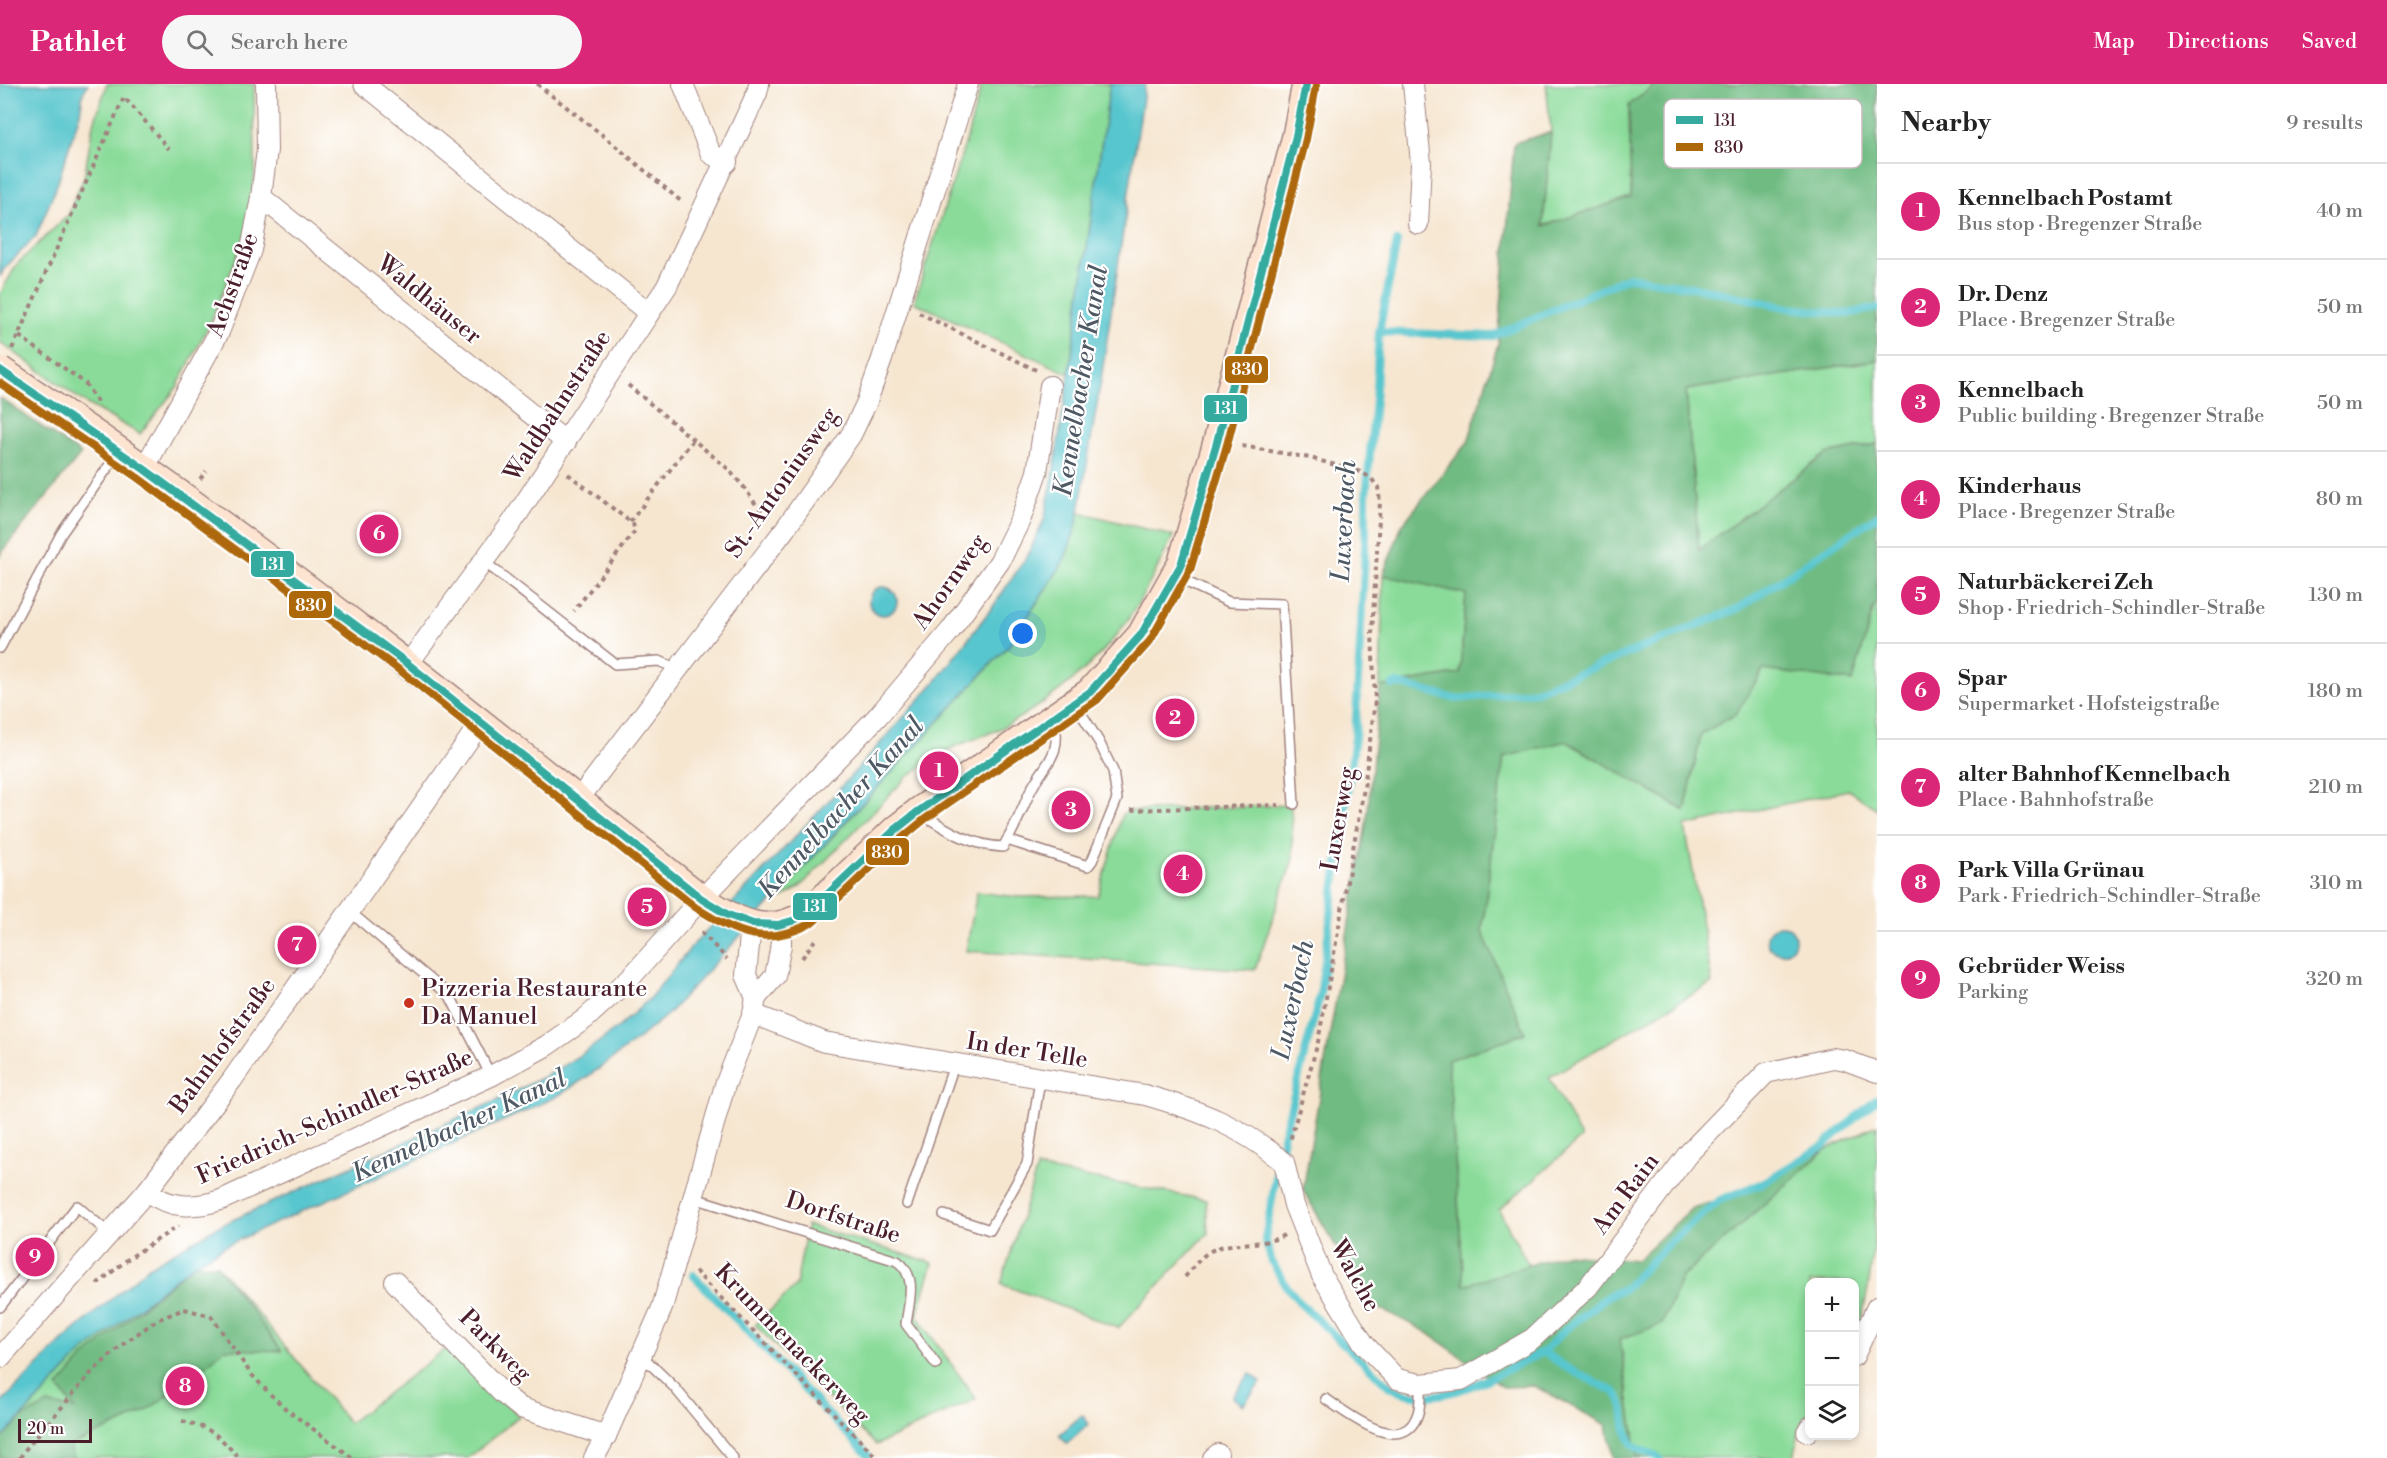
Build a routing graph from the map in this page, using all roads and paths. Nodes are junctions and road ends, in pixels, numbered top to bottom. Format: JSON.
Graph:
{"nodes":[{"id":1,"x":266,"y":84,"type":"edge"},
{"id":2,"x":364,"y":84,"type":"edge"},
{"id":3,"x":537,"y":84,"type":"edge"},
{"id":4,"x":683,"y":84,"type":"edge"},
{"id":5,"x":759,"y":84,"type":"edge"},
{"id":6,"x":968,"y":84,"type":"edge"},
{"id":7,"x":1306,"y":84,"type":"edge"},
{"id":8,"x":1413,"y":84,"type":"edge"},
{"id":9,"x":169,"y":149,"type":"dead end"},
{"id":10,"x":727,"y":162,"type":"junction"},
{"id":11,"x":261,"y":197,"type":"junction"},
{"id":12,"x":700,"y":217,"type":"junction"},
{"id":13,"x":1418,"y":224,"type":"dead end"},
{"id":14,"x":899,"y":303,"type":"junction"},
{"id":15,"x":649,"y":313,"type":"junction"},
{"id":16,"x":0,"y":369,"type":"edge"},
{"id":17,"x":612,"y":370,"type":"junction"},
{"id":18,"x":1050,"y":386,"type":"joint"},
{"id":19,"x":102,"y":410,"type":"dead end"},
{"id":20,"x":693,"y":440,"type":"junction"},
{"id":21,"x":566,"y":442,"type":"junction"},
{"id":22,"x":1217,"y":442,"type":"junction"},
{"id":23,"x":119,"y":452,"type":"junction"},
{"id":24,"x":552,"y":461,"type":"junction"},
{"id":25,"x":144,"y":469,"type":"junction"},
{"id":26,"x":630,"y":522,"type":"junction"},
{"id":27,"x":785,"y":529,"type":"junction"},
{"id":28,"x":483,"y":561,"type":"junction"},
{"id":29,"x":1174,"y":576,"type":"junction"},
{"id":30,"x":564,"y":624,"type":"junction"},
{"id":31,"x":0,"y":648,"type":"edge"},
{"id":32,"x":408,"y":664,"type":"junction"},
{"id":33,"x":678,"y":669,"type":"junction"},
{"id":34,"x":1064,"y":711,"type":"junction"},
{"id":35,"x":481,"y":722,"type":"junction"},
{"id":36,"x":578,"y":800,"type":"junction"},
{"id":37,"x":1294,"y":804,"type":"joint"},
{"id":38,"x":919,"y":811,"type":"junction"},
{"id":39,"x":1112,"y":811,"type":"junction"},
{"id":40,"x":1007,"y":840,"type":"junction"},
{"id":41,"x":702,"y":899,"type":"junction"},
{"id":42,"x":349,"y":911,"type":"junction"},
{"id":43,"x":768,"y":926,"type":"junction"},
{"id":44,"x":703,"y":933,"type":"dead end"},
{"id":45,"x":725,"y":957,"type":"dead end"},
{"id":46,"x":754,"y":1006,"type":"junction"},
{"id":47,"x":954,"y":1065,"type":"junction"},
{"id":48,"x":1877,"y":1072,"type":"edge"},
{"id":49,"x":491,"y":1076,"type":"junction"},
{"id":50,"x":1040,"y":1079,"type":"junction"},
{"id":51,"x":1284,"y":1162,"type":"junction"},
{"id":52,"x":147,"y":1191,"type":"junction"},
{"id":53,"x":694,"y":1198,"type":"junction"},
{"id":54,"x":907,"y":1204,"type":"dead end"},
{"id":55,"x":184,"y":1206,"type":"junction"},
{"id":56,"x":944,"y":1215,"type":"dead end"},
{"id":57,"x":111,"y":1235,"type":"junction"},
{"id":58,"x":1275,"y":1240,"type":"dead end"},
{"id":59,"x":128,"y":1259,"type":"dead end"},
{"id":60,"x":677,"y":1260,"type":"junction"},
{"id":61,"x":1185,"y":1277,"type":"dead end"},
{"id":62,"x":395,"y":1282,"type":"dead end"},
{"id":63,"x":0,"y":1307,"type":"edge"},
{"id":64,"x":1877,"y":1307,"type":"edge"},
{"id":65,"x":1859,"y":1345,"type":"edge"},
{"id":66,"x":1,"y":1355,"type":"edge"},
{"id":67,"x":641,"y":1355,"type":"junction"},
{"id":68,"x":936,"y":1364,"type":"dead end"},
{"id":69,"x":1420,"y":1393,"type":"junction"},
{"id":70,"x":1326,"y":1399,"type":"dead end"},
{"id":71,"x":182,"y":1421,"type":"dead end"},
{"id":72,"x":606,"y":1436,"type":"junction"},
{"id":73,"x":20,"y":1458,"type":"edge"},
{"id":74,"x":239,"y":1458,"type":"edge"},
{"id":75,"x":353,"y":1458,"type":"edge"},
{"id":76,"x":594,"y":1458,"type":"edge"},
{"id":77,"x":733,"y":1458,"type":"edge"},
{"id":78,"x":877,"y":1458,"type":"edge"}],
"edges":[{"from":1,"to":11,"type":"street","name":"Achstraße"},
{"from":2,"to":15,"type":"street"},
{"from":3,"to":12,"type":"path"},
{"from":4,"to":10,"type":"street"},
{"from":5,"to":10,"type":"street","name":"Waldbahnstraße"},
{"from":6,"to":14,"type":"street","name":"St.-Antoniusweg"},
{"from":7,"to":22,"type":"main road"},
{"from":8,"to":13,"type":"street"},
{"from":9,"to":19,"type":"path"},
{"from":10,"to":12,"type":"street","name":"Waldbahnstraße"},
{"from":11,"to":21,"type":"street","name":"Waldhäuser"},
{"from":11,"to":25,"type":"street","name":"Achstraße"},
{"from":12,"to":15,"type":"street","name":"Waldbahnstraße"},
{"from":14,"to":18,"type":"path"},
{"from":14,"to":27,"type":"street","name":"St.-Antoniusweg"},
{"from":15,"to":17,"type":"street","name":"Waldbahnstraße"},
{"from":16,"to":23,"type":"main road","bridge":true},
{"from":17,"to":20,"type":"path"},
{"from":17,"to":21,"type":"street","name":"Waldbahnstraße"},
{"from":18,"to":41,"type":"street","name":"Ahornweg"},
{"from":20,"to":26,"type":"path"},
{"from":20,"to":27,"type":"path"},
{"from":21,"to":24,"type":"street","name":"Waldbahnstraße"},
{"from":22,"to":29,"type":"main road"},
{"from":22,"to":51,"type":"path","name":"Luxerweg"},
{"from":23,"to":25,"type":"main road"},
{"from":23,"to":31,"type":"lane"},
{"from":24,"to":26,"type":"path"},
{"from":24,"to":28,"type":"street","name":"Waldbahnstraße"},
{"from":25,"to":32,"type":"main road"},
{"from":26,"to":30,"type":"path"},
{"from":27,"to":33,"type":"street","name":"St.-Antoniusweg"},
{"from":28,"to":30,"type":"lane"},
{"from":28,"to":32,"type":"street","name":"Waldbahnstraße"},
{"from":29,"to":34,"type":"main road"},
{"from":29,"to":37,"type":"lane"},
{"from":30,"to":33,"type":"lane"},
{"from":32,"to":35,"type":"main road"},
{"from":33,"to":36,"type":"street","name":"St.-Antoniusweg"},
{"from":34,"to":38,"type":"main road"},
{"from":34,"to":39,"type":"lane"},
{"from":34,"to":40,"type":"lane"},
{"from":35,"to":36,"type":"main road"},
{"from":35,"to":42,"type":"street","name":"Bahnhofstraße"},
{"from":36,"to":41,"type":"main road"},
{"from":37,"to":39,"type":"path"},
{"from":38,"to":40,"type":"lane"},
{"from":38,"to":43,"type":"main road"},
{"from":39,"to":40,"type":"lane"},
{"from":41,"to":43,"type":"main road"},
{"from":41,"to":49,"type":"street","name":"Friedrich-Schindler-Straße"},
{"from":42,"to":49,"type":"lane"},
{"from":42,"to":52,"type":"street","name":"Bahnhofstraße"},
{"from":43,"to":46,"type":"street"},
{"from":43,"to":46,"type":"street"},
{"from":44,"to":45,"type":"path"},
{"from":46,"to":47,"type":"street","name":"In der Telle"},
{"from":46,"to":53,"type":"street"},
{"from":47,"to":50,"type":"street","name":"In der Telle"},
{"from":47,"to":54,"type":"lane"},
{"from":48,"to":69,"type":"street","name":"Am Rain"},
{"from":49,"to":55,"type":"street","name":"Friedrich-Schindler-Straße"},
{"from":50,"to":51,"type":"street","name":"In der Telle"},
{"from":50,"to":56,"type":"lane"},
{"from":51,"to":69,"type":"street","name":"Walche"},
{"from":52,"to":55,"type":"street","name":"Friedrich-Schindler-Straße"},
{"from":52,"to":57,"type":"street"},
{"from":53,"to":60,"type":"street"},
{"from":53,"to":68,"type":"lane","name":"Dorfstraße"},
{"from":55,"to":59,"type":"path"},
{"from":57,"to":63,"type":"lane"},
{"from":57,"to":66,"type":"street"},
{"from":58,"to":61,"type":"path"},
{"from":60,"to":67,"type":"street"},
{"from":60,"to":78,"type":"path","name":"Krummenackerweg"},
{"from":62,"to":72,"type":"street","name":"Parkweg"},
{"from":64,"to":65,"type":"street"},
{"from":67,"to":72,"type":"street"},
{"from":67,"to":77,"type":"lane"},
{"from":69,"to":70,"type":"lane"},
{"from":71,"to":74,"type":"path"},
{"from":72,"to":76,"type":"street"},
{"from":73,"to":75,"type":"path"}]}
